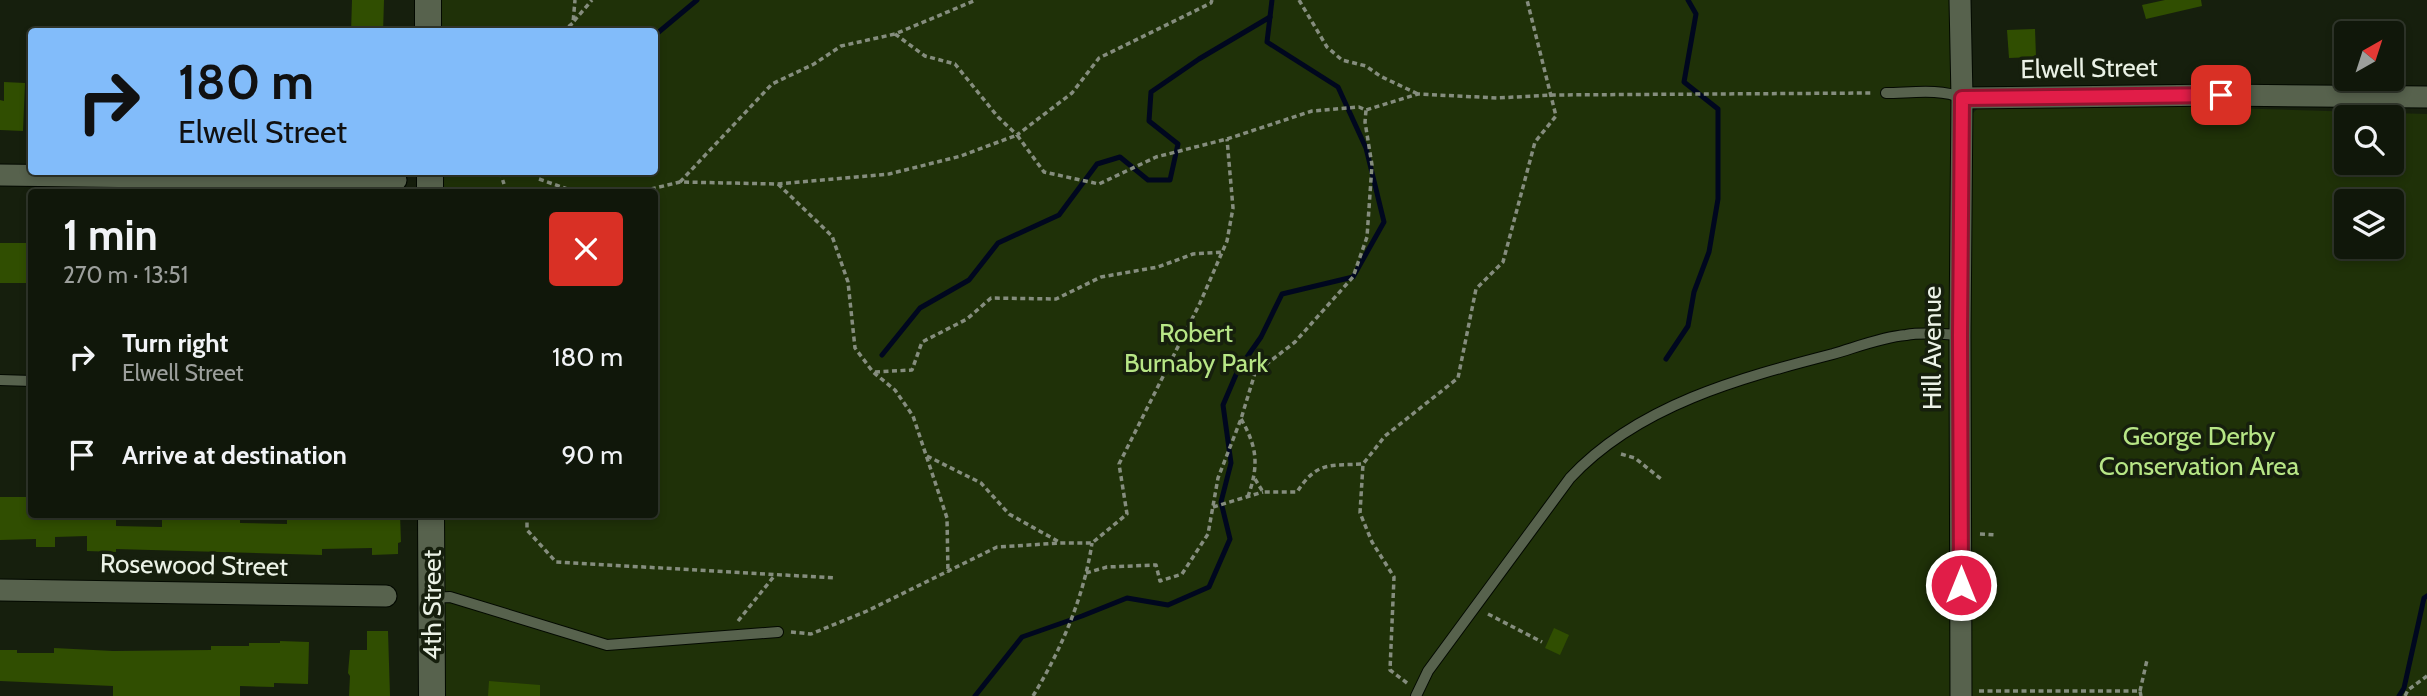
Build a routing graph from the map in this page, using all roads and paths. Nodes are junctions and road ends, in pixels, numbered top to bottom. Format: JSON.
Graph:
{"nodes":[{"id":1,"x":428,"y":0,"type":"edge"},
{"id":2,"x":575,"y":0,"type":"edge"},
{"id":3,"x":592,"y":0,"type":"edge"},
{"id":4,"x":976,"y":0,"type":"edge"},
{"id":5,"x":1212,"y":0,"type":"edge"},
{"id":6,"x":1299,"y":0,"type":"edge"},
{"id":7,"x":1527,"y":0,"type":"edge"},
{"id":8,"x":1960,"y":0,"type":"edge"},
{"id":9,"x":573,"y":23,"type":"junction"},
{"id":10,"x":428,"y":28,"type":"edge"},
{"id":11,"x":567,"y":28,"type":"edge"},
{"id":12,"x":895,"y":34,"type":"junction"},
{"id":13,"x":1886,"y":93,"type":"joint"},
{"id":14,"x":1418,"y":94,"type":"junction"},
{"id":15,"x":1552,"y":95,"type":"junction"},
{"id":16,"x":2427,"y":97,"type":"edge"},
{"id":17,"x":1962,"y":98,"type":"junction"},
{"id":18,"x":1366,"y":110,"type":"junction"},
{"id":19,"x":1017,"y":135,"type":"junction"},
{"id":20,"x":1227,"y":139,"type":"junction"},
{"id":21,"x":0,"y":175,"type":"edge"},
{"id":22,"x":501,"y":175,"type":"edge"},
{"id":23,"x":539,"y":179,"type":"dead end"},
{"id":24,"x":396,"y":180,"type":"dead end"},
{"id":25,"x":680,"y":182,"type":"junction"},
{"id":26,"x":503,"y":184,"type":"dead end"},
{"id":27,"x":778,"y":184,"type":"junction"},
{"id":28,"x":567,"y":189,"type":"edge"},
{"id":29,"x":651,"y":189,"type":"edge"},
{"id":30,"x":1224,"y":252,"type":"junction"},
{"id":31,"x":1960,"y":335,"type":"junction"},
{"id":32,"x":873,"y":372,"type":"junction"},
{"id":33,"x":0,"y":380,"type":"edge"},
{"id":34,"x":28,"y":381,"type":"edge"},
{"id":35,"x":1241,"y":419,"type":"junction"},
{"id":36,"x":1602,"y":447,"type":"junction"},
{"id":37,"x":927,"y":456,"type":"junction"},
{"id":38,"x":1363,"y":464,"type":"junction"},
{"id":39,"x":1255,"y":479,"type":"junction"},
{"id":40,"x":1661,"y":479,"type":"dead end"},
{"id":41,"x":1263,"y":492,"type":"junction"},
{"id":42,"x":1247,"y":499,"type":"junction"},
{"id":43,"x":1214,"y":507,"type":"junction"},
{"id":44,"x":431,"y":518,"type":"edge"},
{"id":45,"x":527,"y":518,"type":"edge"},
{"id":46,"x":1061,"y":543,"type":"junction"},
{"id":47,"x":1092,"y":543,"type":"junction"},
{"id":48,"x":948,"y":573,"type":"junction"},
{"id":49,"x":1086,"y":573,"type":"junction"},
{"id":50,"x":775,"y":575,"type":"junction"},
{"id":51,"x":836,"y":578,"type":"dead end"},
{"id":52,"x":0,"y":590,"type":"edge"},
{"id":53,"x":386,"y":596,"type":"dead end"},
{"id":54,"x":431,"y":598,"type":"junction"},
{"id":55,"x":1476,"y":608,"type":"junction"},
{"id":56,"x":778,"y":632,"type":"joint"},
{"id":57,"x":726,"y":636,"type":"junction"},
{"id":58,"x":1542,"y":642,"type":"dead end"},
{"id":59,"x":2147,"y":660,"type":"dead end"},
{"id":60,"x":2427,"y":676,"type":"edge"},
{"id":61,"x":1417,"y":693,"type":"edge"},
{"id":62,"x":1961,"y":693,"type":"edge"},
{"id":63,"x":2141,"y":694,"type":"edge"},
{"id":64,"x":432,"y":696,"type":"edge"},
{"id":65,"x":1033,"y":696,"type":"edge"},
{"id":66,"x":2404,"y":696,"type":"edge"}],
"edges":[{"from":1,"to":10,"type":"street"},
{"from":2,"to":9,"type":"path"},
{"from":3,"to":9,"type":"path"},
{"from":4,"to":12,"type":"path"},
{"from":5,"to":19,"type":"path"},
{"from":6,"to":14,"type":"path"},
{"from":7,"to":15,"type":"path"},
{"from":8,"to":17,"type":"street","name":"Hill Avenue"},
{"from":9,"to":11,"type":"path"},
{"from":12,"to":19,"type":"path"},
{"from":12,"to":25,"type":"path"},
{"from":13,"to":15,"type":"path"},
{"from":13,"to":17,"type":"lane"},
{"from":14,"to":15,"type":"path"},
{"from":14,"to":18,"type":"path"},
{"from":15,"to":38,"type":"path"},
{"from":16,"to":17,"type":"street","name":"Elwell Street"},
{"from":17,"to":31,"type":"street","name":"Hill Avenue"},
{"from":18,"to":20,"type":"path"},
{"from":18,"to":35,"type":"path"},
{"from":19,"to":20,"type":"path"},
{"from":19,"to":27,"type":"path"},
{"from":20,"to":30,"type":"path"},
{"from":21,"to":24,"type":"street"},
{"from":22,"to":26,"type":"path"},
{"from":23,"to":28,"type":"path"},
{"from":25,"to":27,"type":"path"},
{"from":25,"to":29,"type":"path"},
{"from":27,"to":32,"type":"path"},
{"from":30,"to":32,"type":"path"},
{"from":30,"to":47,"type":"path"},
{"from":31,"to":36,"type":"lane"},
{"from":31,"to":62,"type":"street","name":"Hill Avenue"},
{"from":32,"to":37,"type":"path"},
{"from":33,"to":34,"type":"lane"},
{"from":35,"to":39,"type":"path"},
{"from":35,"to":43,"type":"path"},
{"from":36,"to":40,"type":"path"},
{"from":36,"to":55,"type":"lane"},
{"from":37,"to":46,"type":"path"},
{"from":37,"to":48,"type":"path"},
{"from":38,"to":41,"type":"path"},
{"from":38,"to":61,"type":"path"},
{"from":39,"to":41,"type":"path"},
{"from":39,"to":42,"type":"path"},
{"from":41,"to":42,"type":"path"},
{"from":42,"to":43,"type":"path"},
{"from":43,"to":49,"type":"path"},
{"from":44,"to":54,"type":"street","name":"4th Street"},
{"from":45,"to":50,"type":"path"},
{"from":46,"to":47,"type":"path"},
{"from":46,"to":48,"type":"path"},
{"from":47,"to":49,"type":"path"},
{"from":48,"to":56,"type":"path"},
{"from":49,"to":65,"type":"path"},
{"from":50,"to":51,"type":"path"},
{"from":50,"to":57,"type":"path"},
{"from":52,"to":53,"type":"street","name":"Rosewood Street"},
{"from":54,"to":57,"type":"lane"},
{"from":54,"to":64,"type":"street","name":"4th Street"},
{"from":55,"to":58,"type":"path"},
{"from":55,"to":61,"type":"lane"},
{"from":56,"to":57,"type":"lane"},
{"from":59,"to":63,"type":"path"},
{"from":60,"to":66,"type":"path"},
{"from":62,"to":63,"type":"path"}]}
